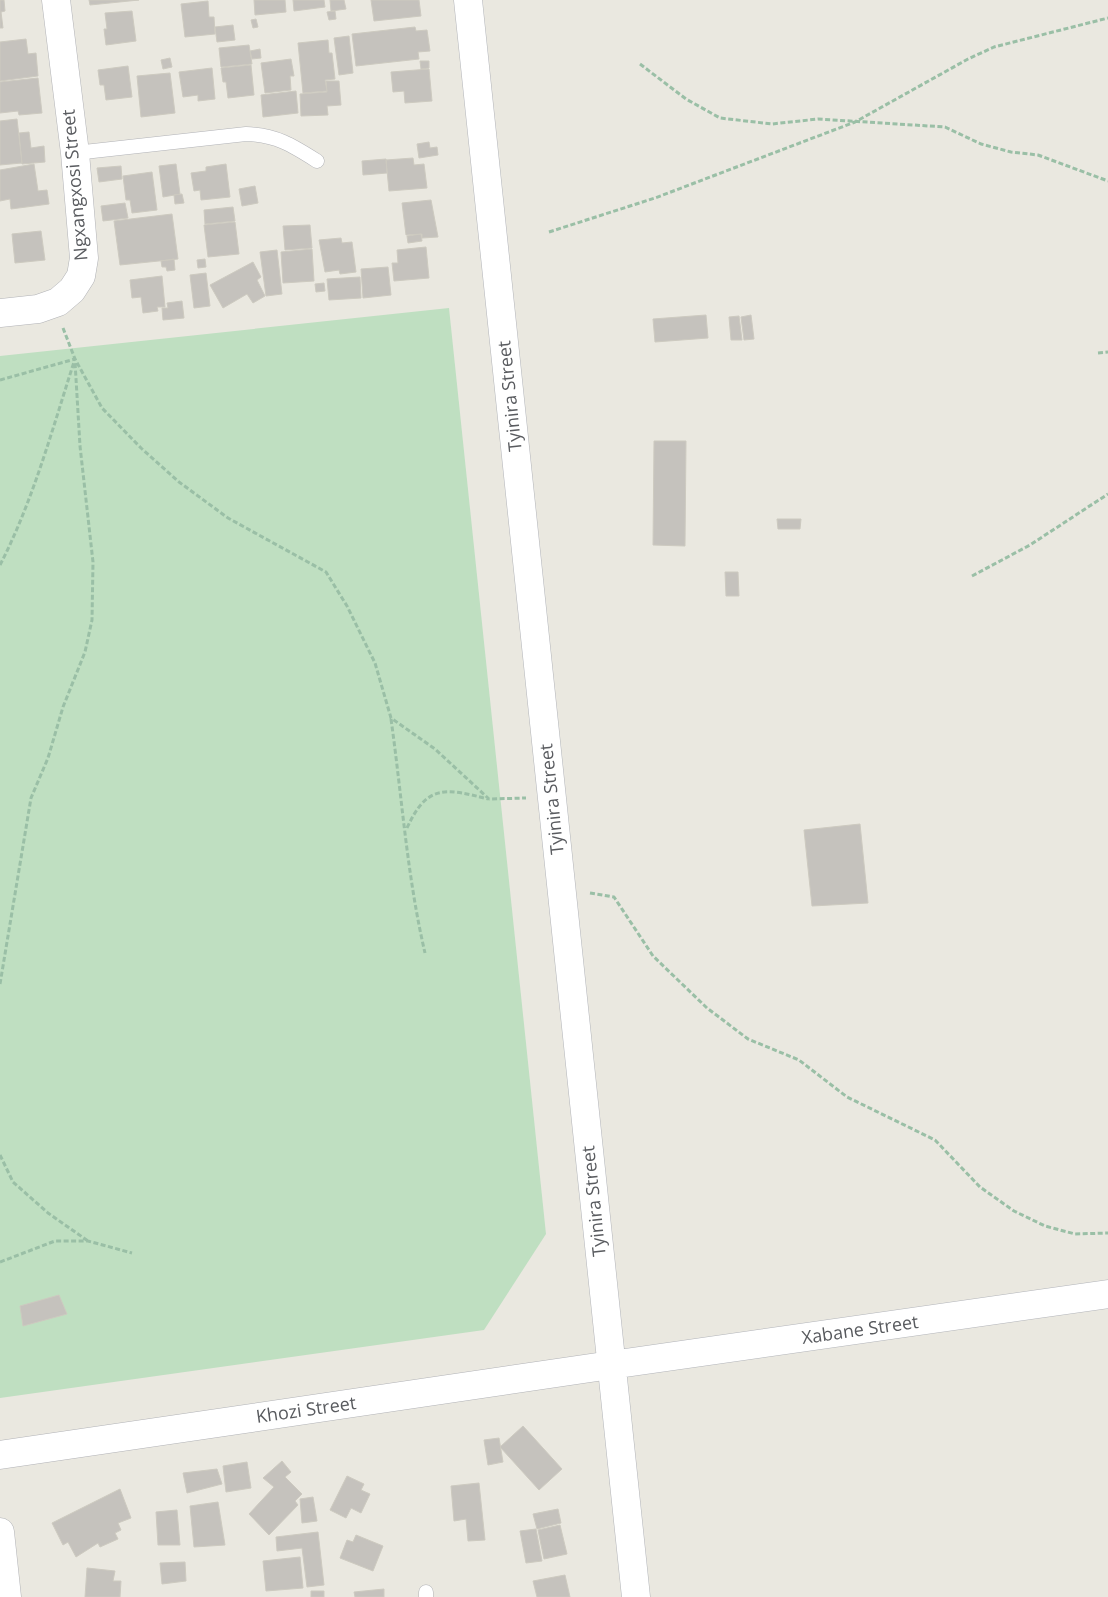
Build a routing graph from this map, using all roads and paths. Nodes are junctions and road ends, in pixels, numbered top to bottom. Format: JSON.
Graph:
{"nodes":[{"id":1,"x":56,"y":0,"type":"edge"},
{"id":2,"x":468,"y":0,"type":"edge"},
{"id":3,"x":1108,"y":18,"type":"edge"},
{"id":4,"x":640,"y":64,"type":"dead end"},
{"id":5,"x":855,"y":122,"type":"junction"},
{"id":6,"x":75,"y":153,"type":"junction"},
{"id":7,"x":318,"y":161,"type":"dead end"},
{"id":8,"x":1108,"y":181,"type":"edge"},
{"id":9,"x":549,"y":232,"type":"dead end"},
{"id":10,"x":58,"y":302,"type":"junction"},
{"id":11,"x":0,"y":313,"type":"edge"},
{"id":12,"x":1108,"y":352,"type":"edge"},
{"id":13,"x":1098,"y":353,"type":"dead end"},
{"id":14,"x":75,"y":359,"type":"junction"},
{"id":15,"x":0,"y":380,"type":"edge"},
{"id":16,"x":1108,"y":494,"type":"edge"},
{"id":17,"x":0,"y":565,"type":"edge"},
{"id":18,"x":972,"y":576,"type":"dead end"},
{"id":19,"x":391,"y":718,"type":"junction"},
{"id":20,"x":552,"y":797,"type":"junction"},
{"id":21,"x":489,"y":799,"type":"junction"},
{"id":22,"x":406,"y":830,"type":"junction"},
{"id":23,"x":561,"y":889,"type":"junction"},
{"id":24,"x":425,"y":953,"type":"dead end"},
{"id":25,"x":0,"y":984,"type":"edge"},
{"id":26,"x":0,"y":1155,"type":"edge"},
{"id":27,"x":1108,"y":1233,"type":"edge"},
{"id":28,"x":88,"y":1242,"type":"junction"},
{"id":29,"x":132,"y":1253,"type":"dead end"},
{"id":30,"x":0,"y":1262,"type":"edge"},
{"id":31,"x":1108,"y":1294,"type":"edge"},
{"id":32,"x":611,"y":1365,"type":"junction"},
{"id":33,"x":0,"y":1455,"type":"edge"},
{"id":34,"x":0,"y":1532,"type":"edge"},
{"id":35,"x":7,"y":1597,"type":"edge"},
{"id":36,"x":636,"y":1597,"type":"edge"}],
"edges":[{"from":1,"to":6,"type":"street","name":"Ngxangxosi Street"},
{"from":2,"to":20,"type":"street","name":"Tyinira Street"},
{"from":3,"to":5,"type":"path"},
{"from":4,"to":5,"type":"path"},
{"from":5,"to":8,"type":"path"},
{"from":5,"to":9,"type":"path"},
{"from":6,"to":7,"type":"lane"},
{"from":6,"to":10,"type":"street","name":"Ngxangxosi Street"},
{"from":10,"to":11,"type":"street","name":"Ngxangxosi Street"},
{"from":10,"to":14,"type":"path"},
{"from":12,"to":13,"type":"path"},
{"from":14,"to":15,"type":"path"},
{"from":14,"to":17,"type":"path"},
{"from":14,"to":19,"type":"path"},
{"from":14,"to":25,"type":"path"},
{"from":16,"to":18,"type":"path"},
{"from":19,"to":21,"type":"path"},
{"from":19,"to":22,"type":"path"},
{"from":20,"to":21,"type":"path"},
{"from":20,"to":23,"type":"street","name":"Tyinira Street"},
{"from":21,"to":22,"type":"path"},
{"from":22,"to":24,"type":"path"},
{"from":23,"to":27,"type":"path"},
{"from":23,"to":32,"type":"street","name":"Tyinira Street"},
{"from":26,"to":28,"type":"path"},
{"from":28,"to":29,"type":"path"},
{"from":28,"to":30,"type":"path"},
{"from":31,"to":32,"type":"street","name":"Xabane Street"},
{"from":32,"to":33,"type":"street","name":"Khozi Street"},
{"from":32,"to":36,"type":"street","name":"Tyinira Street"},
{"from":34,"to":35,"type":"street"}]}
